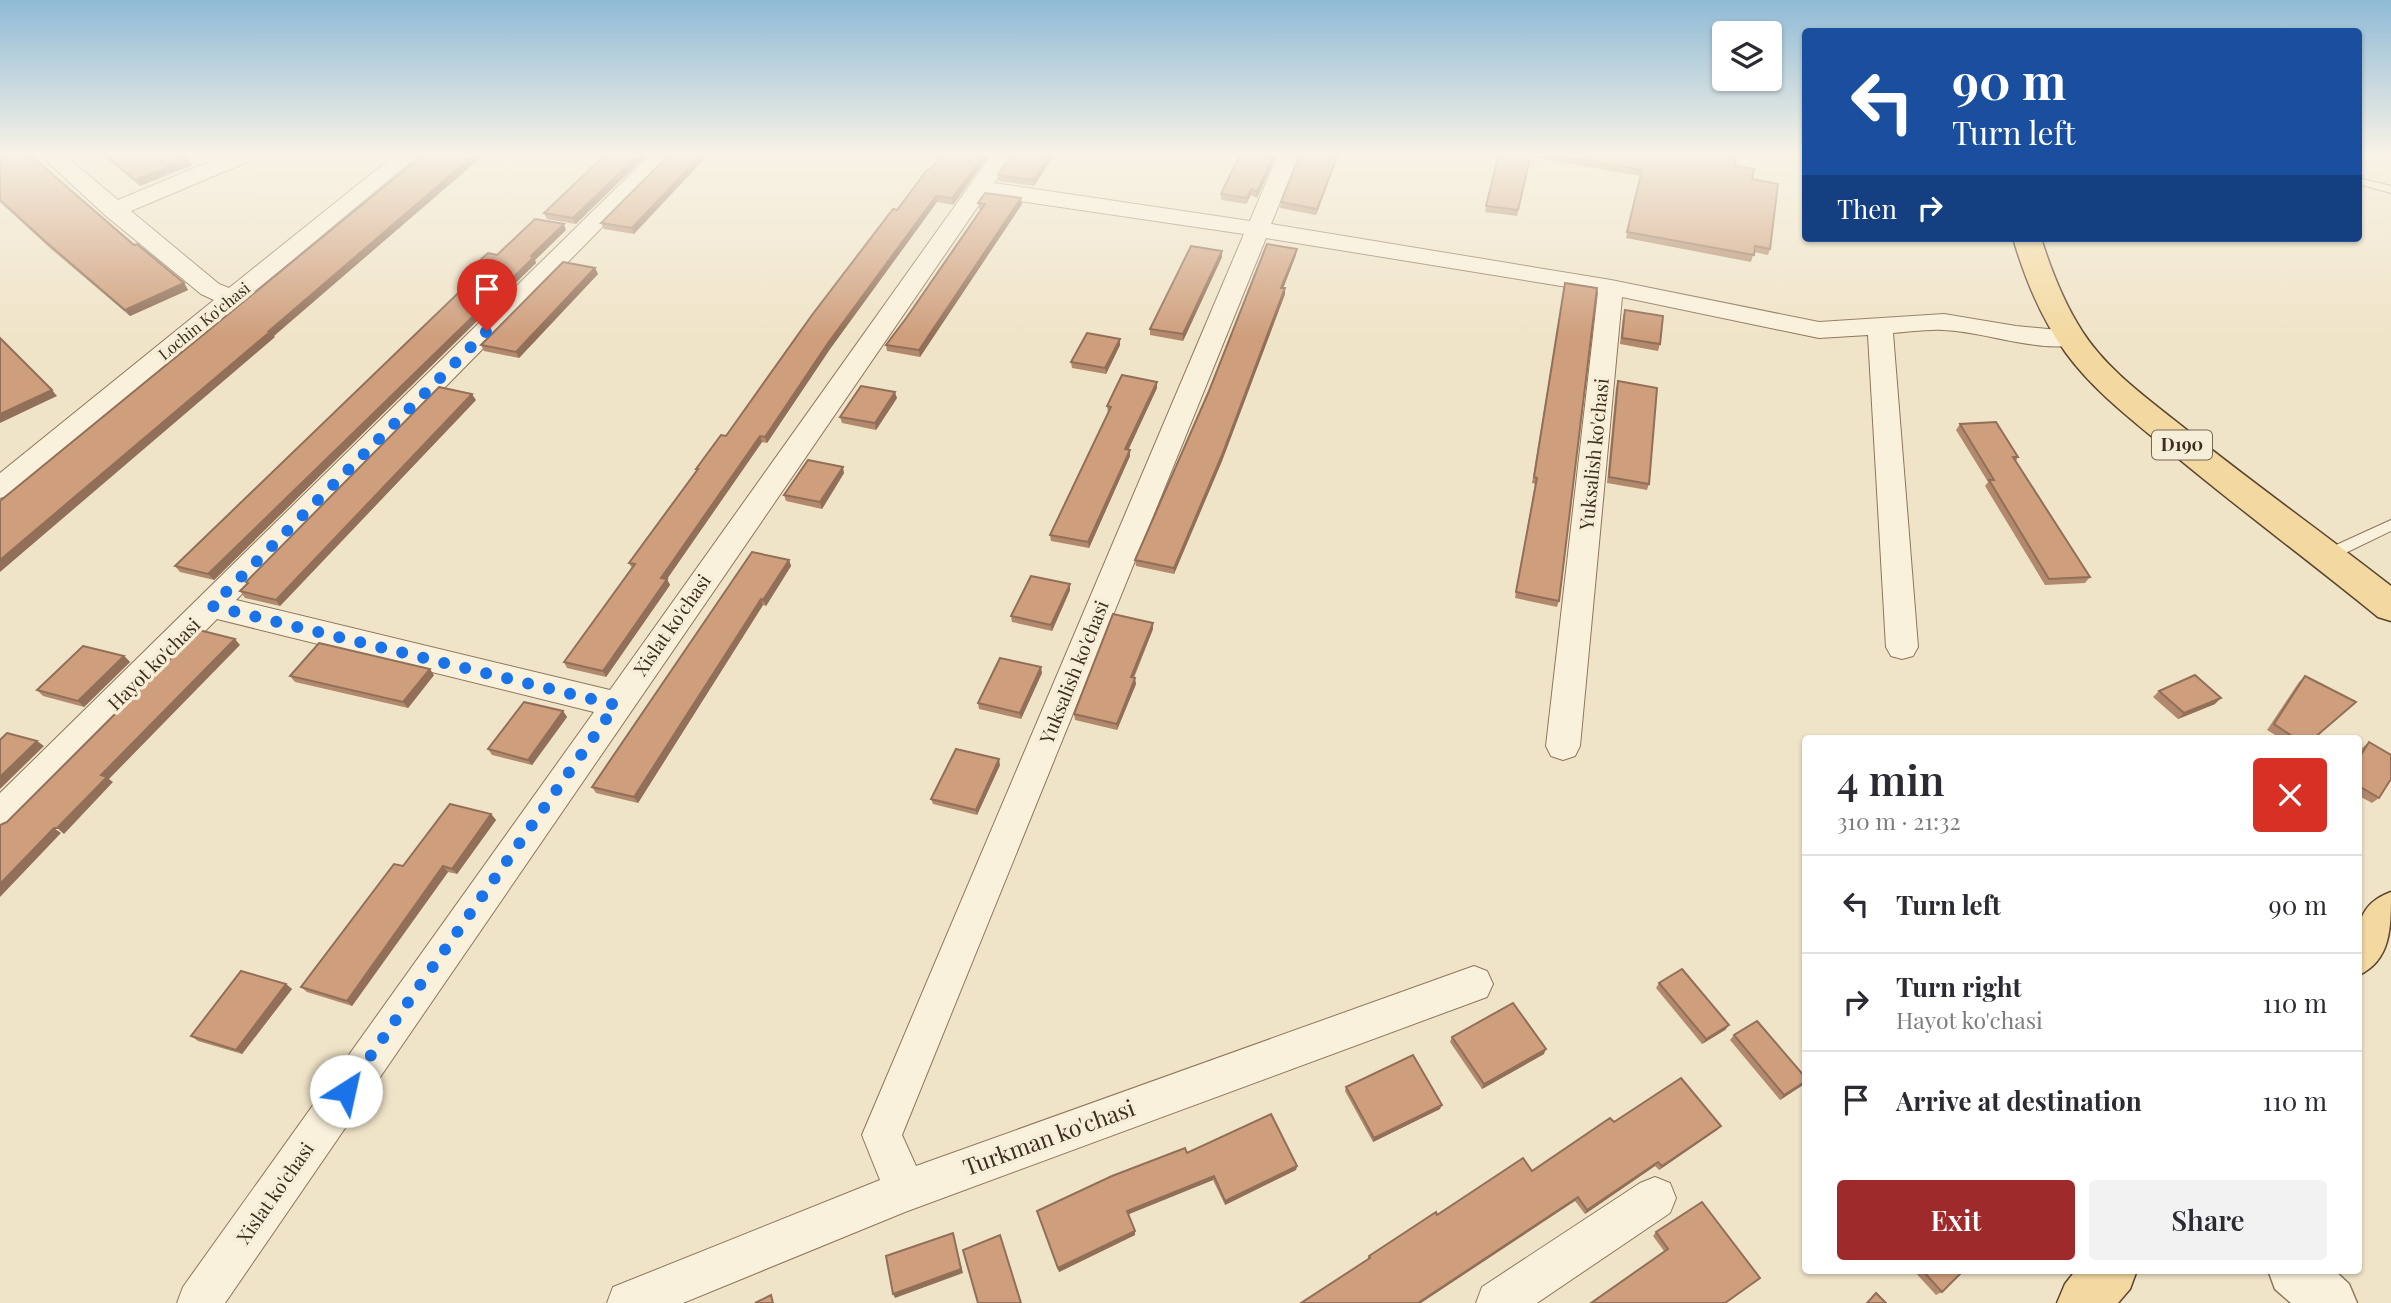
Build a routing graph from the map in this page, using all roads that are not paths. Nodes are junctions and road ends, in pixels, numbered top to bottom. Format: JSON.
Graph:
{"nodes":[{"id":1,"x":119,"y":215,"type":"edge"},
{"id":2,"x":334,"y":215,"type":"edge"},
{"id":3,"x":602,"y":215,"type":"edge"},
{"id":4,"x":960,"y":215,"type":"edge"},
{"id":5,"x":1161,"y":215,"type":"edge"},
{"id":6,"x":1263,"y":215,"type":"edge"},
{"id":7,"x":1257,"y":229,"type":"junction"},
{"id":8,"x":2028,"y":242,"type":"edge"},
{"id":9,"x":1611,"y":287,"type":"junction"},
{"id":10,"x":231,"y":299,"type":"junction"},
{"id":11,"x":1878,"y":327,"type":"junction"},
{"id":12,"x":2071,"y":338,"type":"junction"},
{"id":13,"x":0,"y":487,"type":"edge"},
{"id":14,"x":2391,"y":525,"type":"edge"},
{"id":15,"x":2328,"y":555,"type":"junction"},
{"id":16,"x":212,"y":606,"type":"junction"},
{"id":17,"x":2391,"y":607,"type":"edge"},
{"id":18,"x":1902,"y":647,"type":"dead end"},
{"id":19,"x":616,"y":705,"type":"junction"},
{"id":20,"x":1563,"y":746,"type":"dead end"},
{"id":21,"x":0,"y":816,"type":"edge"},
{"id":22,"x":2391,"y":912,"type":"edge"},
{"id":23,"x":2362,"y":950,"type":"edge"},
{"id":24,"x":1474,"y":984,"type":"dead end"},
{"id":25,"x":905,"y":1191,"type":"junction"},
{"id":26,"x":1655,"y":1198,"type":"dead end"},
{"id":27,"x":2108,"y":1274,"type":"edge"},
{"id":28,"x":2298,"y":1274,"type":"edge"},
{"id":29,"x":1518,"y":1298,"type":"edge"},
{"id":30,"x":199,"y":1303,"type":"edge"},
{"id":31,"x":629,"y":1303,"type":"edge"},
{"id":32,"x":2084,"y":1303,"type":"edge"},
{"id":33,"x":2330,"y":1303,"type":"edge"}],
"edges":[{"from":1,"to":10,"type":"street"},
{"from":2,"to":10,"type":"street","name":"Lochin Ko'chasi"},
{"from":3,"to":16,"type":"street","name":"Hayot ko'chasi"},
{"from":4,"to":19,"type":"street","name":"Xislat ko'chasi"},
{"from":5,"to":7,"type":"street"},
{"from":6,"to":7,"type":"street","name":"Yuksalish ko'chasi"},
{"from":7,"to":9,"type":"street"},
{"from":7,"to":25,"type":"street","name":"Yuksalish ko'chasi"},
{"from":8,"to":12,"type":"main road","number":"D190"},
{"from":9,"to":11,"type":"street"},
{"from":9,"to":20,"type":"street","name":"Yuksalish ko'chasi"},
{"from":10,"to":13,"type":"street","name":"Lochin Ko'chasi"},
{"from":11,"to":12,"type":"street"},
{"from":11,"to":18,"type":"street"},
{"from":12,"to":15,"type":"main road","number":"D190"},
{"from":14,"to":15,"type":"lane"},
{"from":15,"to":17,"type":"main road","number":"D190"},
{"from":16,"to":19,"type":"street"},
{"from":16,"to":21,"type":"street","name":"Hayot ko'chasi"},
{"from":19,"to":30,"type":"street","name":"Xislat ko'chasi"},
{"from":22,"to":23,"type":"main road"},
{"from":24,"to":25,"type":"street","name":"Turkman ko'chasi"},
{"from":25,"to":31,"type":"street","name":"Turkman ko'chasi"},
{"from":26,"to":29,"type":"street"},
{"from":27,"to":32,"type":"main road"},
{"from":28,"to":33,"type":"street"}]}
